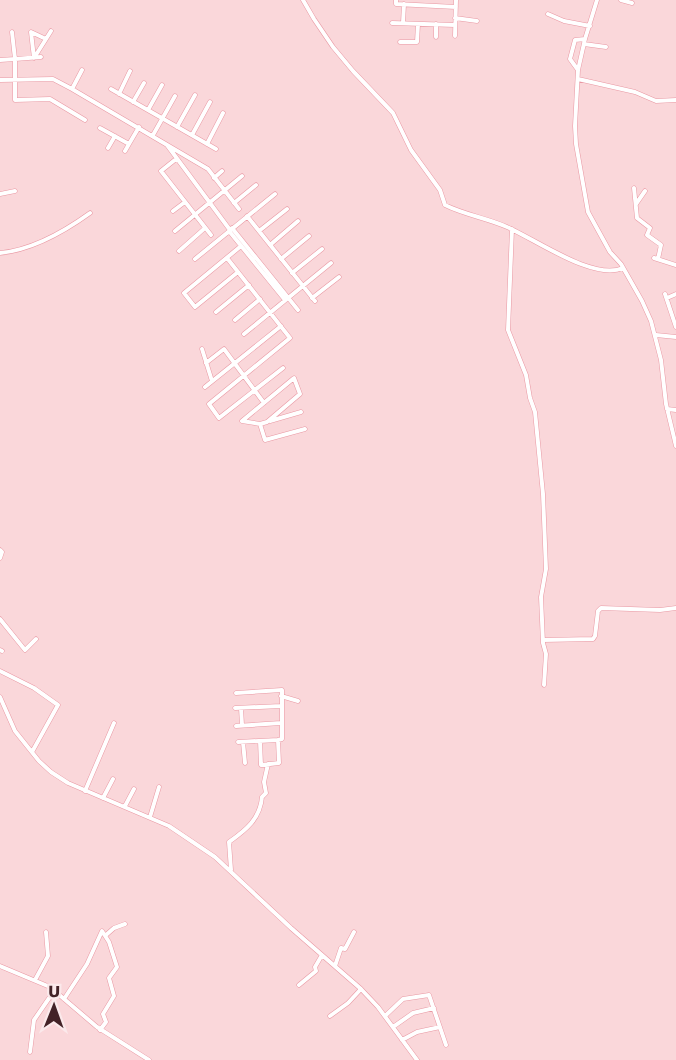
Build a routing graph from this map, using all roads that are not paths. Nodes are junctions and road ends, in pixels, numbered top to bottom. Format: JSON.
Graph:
{"nodes":[{"id":1,"x":303,"y":0,"type":"edge"},
{"id":2,"x":396,"y":0,"type":"edge"},
{"id":3,"x":456,"y":0,"type":"edge"},
{"id":4,"x":597,"y":0,"type":"edge"},
{"id":5,"x":621,"y":0,"type":"edge"},
{"id":6,"x":632,"y":3,"type":"dead end"},
{"id":7,"x":404,"y":4,"type":"junction"},
{"id":8,"x":456,"y":7,"type":"junction"},
{"id":9,"x":548,"y":14,"type":"dead end"},
{"id":10,"x":455,"y":18,"type":"junction"},
{"id":11,"x":477,"y":21,"type":"dead end"},
{"id":12,"x":392,"y":23,"type":"dead end"},
{"id":13,"x":403,"y":23,"type":"junction"},
{"id":14,"x":418,"y":24,"type":"junction"},
{"id":15,"x":436,"y":24,"type":"junction"},
{"id":16,"x":455,"y":25,"type":"junction"},
{"id":17,"x":590,"y":26,"type":"junction"},
{"id":18,"x":51,"y":31,"type":"dead end"},
{"id":19,"x":12,"y":32,"type":"dead end"},
{"id":20,"x":455,"y":36,"type":"dead end"},
{"id":21,"x":436,"y":37,"type":"dead end"},
{"id":22,"x":46,"y":39,"type":"junction"},
{"id":23,"x":585,"y":41,"type":"junction"},
{"id":24,"x":400,"y":42,"type":"dead end"},
{"id":25,"x":606,"y":47,"type":"dead end"},
{"id":26,"x":41,"y":57,"type":"dead end"},
{"id":27,"x":34,"y":58,"type":"junction"},
{"id":28,"x":15,"y":59,"type":"junction"},
{"id":29,"x":0,"y":60,"type":"edge"},
{"id":30,"x":82,"y":70,"type":"dead end"},
{"id":31,"x":578,"y":70,"type":"junction"},
{"id":32,"x":130,"y":71,"type":"dead end"},
{"id":33,"x":578,"y":79,"type":"junction"},
{"id":34,"x":15,"y":80,"type":"junction"},
{"id":35,"x":0,"y":81,"type":"edge"},
{"id":36,"x":144,"y":83,"type":"dead end"},
{"id":37,"x":162,"y":85,"type":"dead end"},
{"id":38,"x":72,"y":89,"type":"junction"},
{"id":39,"x":111,"y":89,"type":"dead end"},
{"id":40,"x":119,"y":94,"type":"junction"},
{"id":41,"x":195,"y":95,"type":"dead end"},
{"id":42,"x":175,"y":96,"type":"dead end"},
{"id":43,"x":676,"y":100,"type":"edge"},
{"id":44,"x":133,"y":102,"type":"junction"},
{"id":45,"x":210,"y":102,"type":"dead end"},
{"id":46,"x":148,"y":110,"type":"junction"},
{"id":47,"x":223,"y":113,"type":"dead end"},
{"id":48,"x":162,"y":118,"type":"junction"},
{"id":49,"x":85,"y":120,"type":"dead end"},
{"id":50,"x":177,"y":127,"type":"junction"},
{"id":51,"x":100,"y":128,"type":"dead end"},
{"id":52,"x":139,"y":128,"type":"junction"},
{"id":53,"x":153,"y":135,"type":"junction"},
{"id":54,"x":192,"y":135,"type":"junction"},
{"id":55,"x":115,"y":136,"type":"junction"},
{"id":56,"x":164,"y":142,"type":"junction"},
{"id":57,"x":129,"y":144,"type":"junction"},
{"id":58,"x":207,"y":144,"type":"junction"},
{"id":59,"x":108,"y":148,"type":"dead end"},
{"id":60,"x":216,"y":149,"type":"dead end"},
{"id":61,"x":125,"y":151,"type":"dead end"},
{"id":62,"x":176,"y":159,"type":"junction"},
{"id":63,"x":222,"y":171,"type":"dead end"},
{"id":64,"x":242,"y":176,"type":"dead end"},
{"id":65,"x":214,"y":178,"type":"junction"},
{"id":66,"x":256,"y":185,"type":"dead end"},
{"id":67,"x":634,"y":188,"type":"dead end"},
{"id":68,"x":224,"y":190,"type":"junction"},
{"id":69,"x":15,"y":191,"type":"dead end"},
{"id":70,"x":645,"y":191,"type":"dead end"},
{"id":71,"x":0,"y":194,"type":"edge"},
{"id":72,"x":275,"y":194,"type":"dead end"},
{"id":73,"x":185,"y":202,"type":"junction"},
{"id":74,"x":209,"y":202,"type":"junction"},
{"id":75,"x":234,"y":203,"type":"junction"},
{"id":76,"x":636,"y":204,"type":"junction"},
{"id":77,"x":239,"y":209,"type":"dead end"},
{"id":78,"x":287,"y":209,"type":"dead end"},
{"id":79,"x":173,"y":211,"type":"dead end"},
{"id":80,"x":90,"y":213,"type":"dead end"},
{"id":81,"x":195,"y":215,"type":"junction"},
{"id":82,"x":247,"y":216,"type":"junction"},
{"id":83,"x":298,"y":221,"type":"dead end"},
{"id":84,"x":205,"y":228,"type":"junction"},
{"id":85,"x":512,"y":229,"type":"junction"},
{"id":86,"x":230,"y":230,"type":"junction"},
{"id":87,"x":175,"y":231,"type":"dead end"},
{"id":88,"x":259,"y":231,"type":"junction"},
{"id":89,"x":211,"y":235,"type":"dead end"},
{"id":90,"x":309,"y":236,"type":"dead end"},
{"id":91,"x":270,"y":245,"type":"junction"},
{"id":92,"x":241,"y":246,"type":"junction"},
{"id":93,"x":321,"y":249,"type":"dead end"},
{"id":94,"x":179,"y":250,"type":"dead end"},
{"id":95,"x":0,"y":253,"type":"edge"},
{"id":96,"x":227,"y":258,"type":"junction"},
{"id":97,"x":195,"y":259,"type":"dead end"},
{"id":98,"x":281,"y":259,"type":"junction"},
{"id":99,"x":331,"y":263,"type":"dead end"},
{"id":100,"x":676,"y":265,"type":"edge"},
{"id":101,"x":623,"y":268,"type":"junction"},
{"id":102,"x":238,"y":272,"type":"junction"},
{"id":103,"x":292,"y":273,"type":"junction"},
{"id":104,"x":339,"y":277,"type":"dead end"},
{"id":105,"x":249,"y":285,"type":"junction"},
{"id":106,"x":303,"y":285,"type":"junction"},
{"id":107,"x":676,"y":294,"type":"edge"},
{"id":108,"x":286,"y":298,"type":"junction"},
{"id":109,"x":260,"y":299,"type":"junction"},
{"id":110,"x":298,"y":310,"type":"dead end"},
{"id":111,"x":216,"y":312,"type":"dead end"},
{"id":112,"x":270,"y":312,"type":"junction"},
{"id":113,"x":235,"y":320,"type":"dead end"},
{"id":114,"x":281,"y":326,"type":"junction"},
{"id":115,"x":676,"y":327,"type":"edge"},
{"id":116,"x":244,"y":334,"type":"dead end"},
{"id":117,"x":656,"y":335,"type":"junction"},
{"id":118,"x":676,"y":337,"type":"edge"},
{"id":119,"x":202,"y":349,"type":"dead end"},
{"id":120,"x":206,"y":363,"type":"junction"},
{"id":121,"x":234,"y":363,"type":"junction"},
{"id":122,"x":283,"y":368,"type":"dead end"},
{"id":123,"x":243,"y":376,"type":"junction"},
{"id":124,"x":212,"y":381,"type":"junction"},
{"id":125,"x":205,"y":387,"type":"dead end"},
{"id":126,"x":255,"y":390,"type":"junction"},
{"id":127,"x":264,"y":403,"type":"junction"},
{"id":128,"x":667,"y":409,"type":"junction"},
{"id":129,"x":676,"y":410,"type":"edge"},
{"id":130,"x":301,"y":412,"type":"dead end"},
{"id":131,"x":267,"y":422,"type":"junction"},
{"id":132,"x":260,"y":424,"type":"junction"},
{"id":133,"x":305,"y":429,"type":"dead end"},
{"id":134,"x":676,"y":446,"type":"edge"},
{"id":135,"x":0,"y":550,"type":"edge"},
{"id":136,"x":0,"y":558,"type":"edge"},
{"id":137,"x":676,"y":608,"type":"edge"},
{"id":138,"x":0,"y":619,"type":"edge"},
{"id":139,"x":36,"y":639,"type":"dead end"},
{"id":140,"x":543,"y":640,"type":"junction"},
{"id":141,"x":0,"y":671,"type":"edge"},
{"id":142,"x":544,"y":685,"type":"dead end"},
{"id":143,"x":236,"y":693,"type":"dead end"},
{"id":144,"x":281,"y":696,"type":"junction"},
{"id":145,"x":0,"y":697,"type":"edge"},
{"id":146,"x":298,"y":701,"type":"dead end"},
{"id":147,"x":281,"y":706,"type":"junction"},
{"id":148,"x":235,"y":708,"type":"dead end"},
{"id":149,"x":241,"y":708,"type":"junction"},
{"id":150,"x":114,"y":723,"type":"dead end"},
{"id":151,"x":281,"y":723,"type":"junction"},
{"id":152,"x":236,"y":726,"type":"dead end"},
{"id":153,"x":242,"y":726,"type":"junction"},
{"id":154,"x":278,"y":740,"type":"junction"},
{"id":155,"x":260,"y":741,"type":"junction"},
{"id":156,"x":32,"y":752,"type":"junction"},
{"id":157,"x":245,"y":763,"type":"dead end"},
{"id":158,"x":268,"y":764,"type":"junction"},
{"id":159,"x":112,"y":779,"type":"dead end"},
{"id":160,"x":159,"y":787,"type":"dead end"},
{"id":161,"x":134,"y":789,"type":"dead end"},
{"id":162,"x":85,"y":790,"type":"junction"},
{"id":163,"x":103,"y":798,"type":"junction"},
{"id":164,"x":125,"y":806,"type":"junction"},
{"id":165,"x":150,"y":817,"type":"junction"},
{"id":166,"x":231,"y":870,"type":"junction"},
{"id":167,"x":125,"y":924,"type":"dead end"},
{"id":168,"x":46,"y":932,"type":"dead end"},
{"id":169,"x":354,"y":932,"type":"dead end"},
{"id":170,"x":106,"y":935,"type":"junction"},
{"id":171,"x":322,"y":956,"type":"junction"},
{"id":172,"x":0,"y":966,"type":"edge"},
{"id":173,"x":334,"y":966,"type":"junction"},
{"id":174,"x":35,"y":980,"type":"junction"},
{"id":175,"x":299,"y":985,"type":"dead end"},
{"id":176,"x":361,"y":989,"type":"junction"},
{"id":177,"x":54,"y":991,"type":"junction"},
{"id":178,"x":64,"y":999,"type":"junction"},
{"id":179,"x":434,"y":1008,"type":"junction"},
{"id":180,"x":330,"y":1016,"type":"dead end"},
{"id":181,"x":385,"y":1016,"type":"junction"},
{"id":182,"x":393,"y":1027,"type":"junction"},
{"id":183,"x":440,"y":1027,"type":"junction"},
{"id":184,"x":100,"y":1030,"type":"junction"},
{"id":185,"x":402,"y":1040,"type":"junction"},
{"id":186,"x":446,"y":1045,"type":"dead end"},
{"id":187,"x":30,"y":1052,"type":"dead end"},
{"id":188,"x":149,"y":1060,"type":"edge"},
{"id":189,"x":417,"y":1060,"type":"edge"}],
"edges":[{"from":1,"to":85,"type":"street"},
{"from":2,"to":7,"type":"street"},
{"from":3,"to":8,"type":"street"},
{"from":4,"to":17,"type":"street"},
{"from":5,"to":6,"type":"street"},
{"from":7,"to":8,"type":"street"},
{"from":7,"to":13,"type":"street"},
{"from":8,"to":10,"type":"street"},
{"from":9,"to":17,"type":"street"},
{"from":10,"to":11,"type":"street"},
{"from":10,"to":16,"type":"street"},
{"from":12,"to":13,"type":"street"},
{"from":13,"to":14,"type":"street"},
{"from":14,"to":15,"type":"street"},
{"from":14,"to":24,"type":"street"},
{"from":15,"to":16,"type":"street"},
{"from":15,"to":21,"type":"street"},
{"from":16,"to":20,"type":"street"},
{"from":17,"to":23,"type":"street"},
{"from":18,"to":22,"type":"street"},
{"from":19,"to":28,"type":"street"},
{"from":22,"to":27,"type":"street"},
{"from":22,"to":27,"type":"street"},
{"from":23,"to":25,"type":"street"},
{"from":23,"to":31,"type":"street"},
{"from":23,"to":31,"type":"street"},
{"from":26,"to":27,"type":"street"},
{"from":27,"to":28,"type":"street"},
{"from":28,"to":29,"type":"street"},
{"from":28,"to":34,"type":"street"},
{"from":30,"to":38,"type":"street"},
{"from":31,"to":33,"type":"street"},
{"from":32,"to":40,"type":"street"},
{"from":33,"to":43,"type":"street"},
{"from":33,"to":101,"type":"street"},
{"from":34,"to":35,"type":"street"},
{"from":34,"to":38,"type":"street"},
{"from":34,"to":49,"type":"street"},
{"from":36,"to":44,"type":"street"},
{"from":37,"to":46,"type":"street"},
{"from":38,"to":52,"type":"street"},
{"from":39,"to":40,"type":"street"},
{"from":40,"to":44,"type":"street"},
{"from":41,"to":50,"type":"street"},
{"from":42,"to":48,"type":"street"},
{"from":44,"to":46,"type":"street"},
{"from":45,"to":54,"type":"street"},
{"from":46,"to":48,"type":"street"},
{"from":47,"to":58,"type":"street"},
{"from":48,"to":50,"type":"street"},
{"from":48,"to":53,"type":"street"},
{"from":50,"to":54,"type":"street"},
{"from":51,"to":55,"type":"street"},
{"from":52,"to":53,"type":"street"},
{"from":52,"to":57,"type":"street"},
{"from":53,"to":56,"type":"street"},
{"from":54,"to":58,"type":"street"},
{"from":55,"to":57,"type":"street"},
{"from":55,"to":59,"type":"street"},
{"from":56,"to":62,"type":"street"},
{"from":56,"to":65,"type":"street"},
{"from":57,"to":61,"type":"street"},
{"from":58,"to":60,"type":"street"},
{"from":62,"to":73,"type":"street"},
{"from":62,"to":74,"type":"street"},
{"from":63,"to":65,"type":"street"},
{"from":64,"to":68,"type":"street"},
{"from":65,"to":68,"type":"street"},
{"from":66,"to":75,"type":"street"},
{"from":67,"to":76,"type":"street"},
{"from":68,"to":74,"type":"street"},
{"from":68,"to":75,"type":"street"},
{"from":69,"to":71,"type":"street"},
{"from":70,"to":76,"type":"street"},
{"from":72,"to":82,"type":"street"},
{"from":73,"to":79,"type":"street"},
{"from":73,"to":81,"type":"street"},
{"from":74,"to":81,"type":"street"},
{"from":74,"to":86,"type":"street"},
{"from":75,"to":77,"type":"street"},
{"from":76,"to":100,"type":"street"},
{"from":78,"to":88,"type":"street"},
{"from":80,"to":95,"type":"street"},
{"from":81,"to":84,"type":"street"},
{"from":81,"to":87,"type":"street"},
{"from":82,"to":86,"type":"street"},
{"from":82,"to":88,"type":"street"},
{"from":83,"to":91,"type":"street"},
{"from":84,"to":89,"type":"street"},
{"from":84,"to":94,"type":"street"},
{"from":85,"to":101,"type":"street"},
{"from":85,"to":140,"type":"street"},
{"from":86,"to":92,"type":"street"},
{"from":86,"to":97,"type":"street"},
{"from":86,"to":108,"type":"street"},
{"from":88,"to":91,"type":"street"},
{"from":90,"to":98,"type":"street"},
{"from":91,"to":98,"type":"street"},
{"from":92,"to":96,"type":"street"},
{"from":92,"to":108,"type":"street"},
{"from":93,"to":103,"type":"street"},
{"from":96,"to":102,"type":"street"},
{"from":96,"to":102,"type":"street"},
{"from":98,"to":103,"type":"street"},
{"from":99,"to":106,"type":"street"},
{"from":101,"to":117,"type":"street"},
{"from":102,"to":105,"type":"street"},
{"from":103,"to":106,"type":"street"},
{"from":104,"to":106,"type":"street"},
{"from":105,"to":109,"type":"street"},
{"from":105,"to":111,"type":"street"},
{"from":106,"to":108,"type":"street"},
{"from":107,"to":115,"type":"street"},
{"from":108,"to":110,"type":"street"},
{"from":108,"to":112,"type":"street"},
{"from":109,"to":112,"type":"street"},
{"from":109,"to":113,"type":"street"},
{"from":112,"to":114,"type":"street"},
{"from":112,"to":116,"type":"street"},
{"from":114,"to":121,"type":"street"},
{"from":114,"to":123,"type":"street"},
{"from":117,"to":118,"type":"street"},
{"from":117,"to":128,"type":"street"},
{"from":119,"to":120,"type":"street"},
{"from":120,"to":121,"type":"street"},
{"from":120,"to":124,"type":"street"},
{"from":121,"to":123,"type":"street"},
{"from":121,"to":124,"type":"street"},
{"from":122,"to":126,"type":"street"},
{"from":123,"to":126,"type":"street"},
{"from":123,"to":126,"type":"street"},
{"from":124,"to":125,"type":"street"},
{"from":126,"to":127,"type":"street"},
{"from":127,"to":131,"type":"street"},
{"from":127,"to":132,"type":"street"},
{"from":128,"to":129,"type":"street"},
{"from":128,"to":134,"type":"street"},
{"from":130,"to":131,"type":"street"},
{"from":131,"to":132,"type":"street"},
{"from":132,"to":133,"type":"street"},
{"from":135,"to":136,"type":"street"},
{"from":137,"to":140,"type":"street"},
{"from":138,"to":139,"type":"street"},
{"from":140,"to":142,"type":"street"},
{"from":141,"to":156,"type":"street"},
{"from":143,"to":144,"type":"street"},
{"from":144,"to":146,"type":"street"},
{"from":144,"to":147,"type":"street"},
{"from":145,"to":156,"type":"street"},
{"from":147,"to":149,"type":"street"},
{"from":147,"to":151,"type":"street"},
{"from":148,"to":149,"type":"street"},
{"from":149,"to":153,"type":"street"},
{"from":150,"to":162,"type":"street"},
{"from":151,"to":153,"type":"street"},
{"from":151,"to":154,"type":"street"},
{"from":152,"to":153,"type":"street"},
{"from":154,"to":155,"type":"street"},
{"from":154,"to":158,"type":"street"},
{"from":155,"to":157,"type":"street"},
{"from":155,"to":158,"type":"street"},
{"from":156,"to":162,"type":"street"},
{"from":158,"to":166,"type":"street"},
{"from":159,"to":163,"type":"street"},
{"from":160,"to":165,"type":"street"},
{"from":161,"to":164,"type":"street"},
{"from":162,"to":163,"type":"street"},
{"from":163,"to":164,"type":"street"},
{"from":164,"to":165,"type":"street"},
{"from":165,"to":166,"type":"street"},
{"from":166,"to":171,"type":"street"},
{"from":167,"to":170,"type":"street"},
{"from":168,"to":174,"type":"street"},
{"from":169,"to":173,"type":"street"},
{"from":170,"to":178,"type":"street"},
{"from":170,"to":184,"type":"street"},
{"from":171,"to":173,"type":"street"},
{"from":171,"to":175,"type":"street"},
{"from":172,"to":174,"type":"street"},
{"from":173,"to":176,"type":"street"},
{"from":174,"to":177,"type":"street"},
{"from":176,"to":180,"type":"street"},
{"from":176,"to":181,"type":"street"},
{"from":177,"to":178,"type":"street"},
{"from":177,"to":187,"type":"street"},
{"from":178,"to":184,"type":"street"},
{"from":179,"to":181,"type":"street"},
{"from":179,"to":182,"type":"street"},
{"from":179,"to":183,"type":"street"},
{"from":181,"to":182,"type":"street"},
{"from":182,"to":185,"type":"street"},
{"from":183,"to":185,"type":"street"},
{"from":183,"to":186,"type":"street"},
{"from":184,"to":188,"type":"street"},
{"from":185,"to":189,"type":"street"}]}
